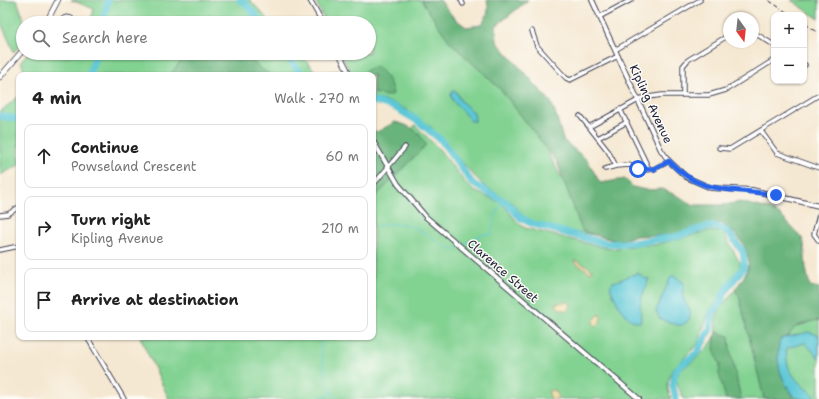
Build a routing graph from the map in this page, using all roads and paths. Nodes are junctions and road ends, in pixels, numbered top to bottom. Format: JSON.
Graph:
{"nodes":[{"id":1,"x":58,"y":0,"type":"edge"},
{"id":2,"x":310,"y":0,"type":"edge"},
{"id":3,"x":461,"y":0,"type":"edge"},
{"id":4,"x":592,"y":0,"type":"edge"},
{"id":5,"x":631,"y":0,"type":"edge"},
{"id":6,"x":700,"y":0,"type":"edge"},
{"id":7,"x":464,"y":4,"type":"dead end"},
{"id":8,"x":50,"y":16,"type":"edge"},
{"id":9,"x":319,"y":16,"type":"edge"},
{"id":10,"x":599,"y":16,"type":"junction"},
{"id":11,"x":532,"y":31,"type":"dead end"},
{"id":12,"x":759,"y":36,"type":"edge"},
{"id":13,"x":723,"y":39,"type":"edge"},
{"id":14,"x":771,"y":43,"type":"edge"},
{"id":15,"x":615,"y":50,"type":"junction"},
{"id":16,"x":618,"y":56,"type":"junction"},
{"id":17,"x":16,"y":58,"type":"edge"},
{"id":18,"x":342,"y":60,"type":"edge"},
{"id":19,"x":771,"y":62,"type":"edge"},
{"id":20,"x":348,"y":72,"type":"edge"},
{"id":21,"x":0,"y":77,"type":"edge"},
{"id":22,"x":683,"y":94,"type":"junction"},
{"id":23,"x":819,"y":95,"type":"edge"},
{"id":24,"x":637,"y":100,"type":"junction"},
{"id":25,"x":620,"y":109,"type":"junction"},
{"id":26,"x":580,"y":116,"type":"dead end"},
{"id":27,"x":627,"y":122,"type":"junction"},
{"id":28,"x":589,"y":127,"type":"junction"},
{"id":29,"x":761,"y":132,"type":"junction"},
{"id":30,"x":598,"y":138,"type":"junction"},
{"id":31,"x":376,"y":146,"type":"edge"},
{"id":32,"x":405,"y":147,"type":"dead end"},
{"id":33,"x":720,"y":148,"type":"dead end"},
{"id":34,"x":669,"y":161,"type":"junction"},
{"id":35,"x":616,"y":166,"type":"junction"},
{"id":36,"x":388,"y":168,"type":"junction"},
{"id":37,"x":819,"y":168,"type":"edge"},
{"id":38,"x":605,"y":169,"type":"dead end"},
{"id":39,"x":649,"y":169,"type":"junction"},
{"id":40,"x":376,"y":182,"type":"edge"},
{"id":41,"x":819,"y":206,"type":"edge"},
{"id":42,"x":16,"y":209,"type":"edge"},
{"id":43,"x":0,"y":215,"type":"edge"},
{"id":44,"x":819,"y":215,"type":"edge"},
{"id":45,"x":819,"y":241,"type":"edge"},
{"id":46,"x":16,"y":247,"type":"edge"},
{"id":47,"x":0,"y":250,"type":"edge"},
{"id":48,"x":89,"y":340,"type":"edge"},
{"id":49,"x":124,"y":399,"type":"edge"},
{"id":50,"x":639,"y":399,"type":"edge"}],
"edges":[{"from":1,"to":8,"type":"main road"},
{"from":2,"to":9,"type":"street"},
{"from":3,"to":7,"type":"street"},
{"from":4,"to":10,"type":"street","name":"Kipling Avenue"},
{"from":5,"to":10,"type":"street"},
{"from":6,"to":15,"type":"street"},
{"from":10,"to":15,"type":"street","name":"Kipling Avenue"},
{"from":11,"to":16,"type":"street"},
{"from":12,"to":14,"type":"street"},
{"from":13,"to":22,"type":"street"},
{"from":15,"to":16,"type":"street","name":"Kipling Avenue"},
{"from":16,"to":24,"type":"street","name":"Kipling Avenue"},
{"from":17,"to":21,"type":"main road"},
{"from":18,"to":20,"type":"street"},
{"from":19,"to":22,"type":"street"},
{"from":22,"to":24,"type":"street"},
{"from":23,"to":29,"type":"street"},
{"from":24,"to":25,"type":"street"},
{"from":24,"to":34,"type":"street","name":"Kipling Avenue"},
{"from":25,"to":27,"type":"street"},
{"from":25,"to":28,"type":"street"},
{"from":26,"to":28,"type":"street"},
{"from":27,"to":30,"type":"street"},
{"from":27,"to":39,"type":"street"},
{"from":28,"to":30,"type":"street"},
{"from":29,"to":33,"type":"street"},
{"from":29,"to":37,"type":"street"},
{"from":30,"to":35,"type":"street"},
{"from":31,"to":36,"type":"street","name":"Clarence Street"},
{"from":32,"to":36,"type":"street"},
{"from":34,"to":39,"type":"street"},
{"from":34,"to":41,"type":"street","name":"Kipling Avenue"},
{"from":35,"to":38,"type":"street"},
{"from":35,"to":39,"type":"street"},
{"from":36,"to":40,"type":"street"},
{"from":36,"to":50,"type":"street","name":"Clarence Street"},
{"from":42,"to":43,"type":"street"},
{"from":44,"to":45,"type":"street"},
{"from":46,"to":47,"type":"street"},
{"from":48,"to":49,"type":"street"}]}
